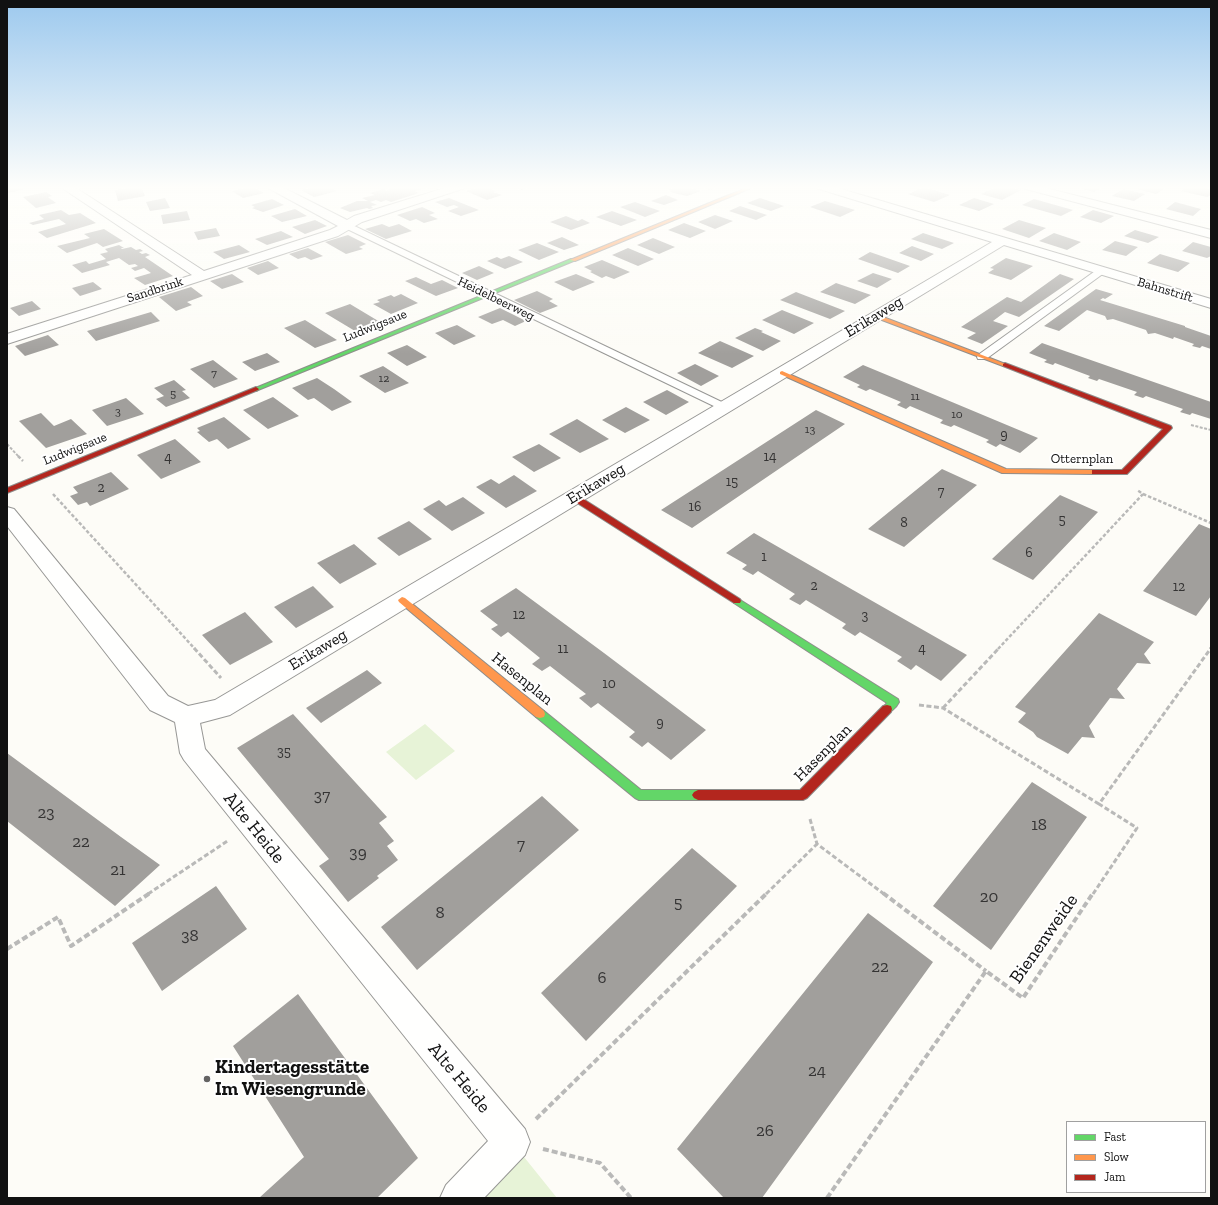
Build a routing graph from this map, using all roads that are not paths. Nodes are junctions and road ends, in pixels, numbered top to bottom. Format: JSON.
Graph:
{"nodes":[{"id":1,"x":152,"y":242,"type":"edge"},
{"id":2,"x":305,"y":242,"type":"edge"},
{"id":3,"x":381,"y":242,"type":"edge"},
{"id":4,"x":615,"y":242,"type":"edge"},
{"id":5,"x":1000,"y":242,"type":"edge"},
{"id":6,"x":1006,"y":242,"type":"edge"},
{"id":7,"x":1102,"y":271,"type":"junction"},
{"id":8,"x":202,"y":275,"type":"junction"},
{"id":9,"x":487,"y":294,"type":"junction"},
{"id":10,"x":1211,"y":304,"type":"edge"},
{"id":11,"x":876,"y":316,"type":"junction"},
{"id":12,"x":7,"y":339,"type":"edge"},
{"id":13,"x":982,"y":357,"type":"junction"},
{"id":14,"x":782,"y":373,"type":"junction"},
{"id":15,"x":724,"y":408,"type":"junction"},
{"id":16,"x":7,"y":491,"type":"edge"},
{"id":17,"x":574,"y":497,"type":"junction"},
{"id":18,"x":7,"y":514,"type":"edge"},
{"id":19,"x":402,"y":600,"type":"junction"},
{"id":20,"x":186,"y":716,"type":"junction"},
{"id":21,"x":459,"y":1198,"type":"edge"}],
"edges":[{"from":1,"to":8,"type":"street"},
{"from":2,"to":8,"type":"street","name":"Sandbrink"},
{"from":3,"to":9,"type":"lane","name":"Heidelbeerweg"},
{"from":4,"to":9,"type":"street","name":"Ludwigsaue"},
{"from":5,"to":11,"type":"street","name":"Erikaweg"},
{"from":6,"to":7,"type":"street","name":"Bahnstrift"},
{"from":7,"to":10,"type":"street","name":"Bahnstrift"},
{"from":7,"to":13,"type":"lane"},
{"from":8,"to":12,"type":"street","name":"Sandbrink"},
{"from":9,"to":15,"type":"lane","name":"Heidelbeerweg"},
{"from":9,"to":16,"type":"street","name":"Ludwigsaue"},
{"from":11,"to":13,"type":"street","name":"Otternplan"},
{"from":11,"to":14,"type":"street","name":"Erikaweg"},
{"from":13,"to":14,"type":"street","name":"Otternplan"},
{"from":14,"to":15,"type":"street","name":"Erikaweg"},
{"from":15,"to":17,"type":"street","name":"Erikaweg"},
{"from":17,"to":19,"type":"street","name":"Erikaweg"},
{"from":17,"to":19,"type":"street","name":"Hasenplan"},
{"from":18,"to":20,"type":"street"},
{"from":19,"to":20,"type":"street","name":"Erikaweg"},
{"from":20,"to":21,"type":"street","name":"Alte Heide"}]}
